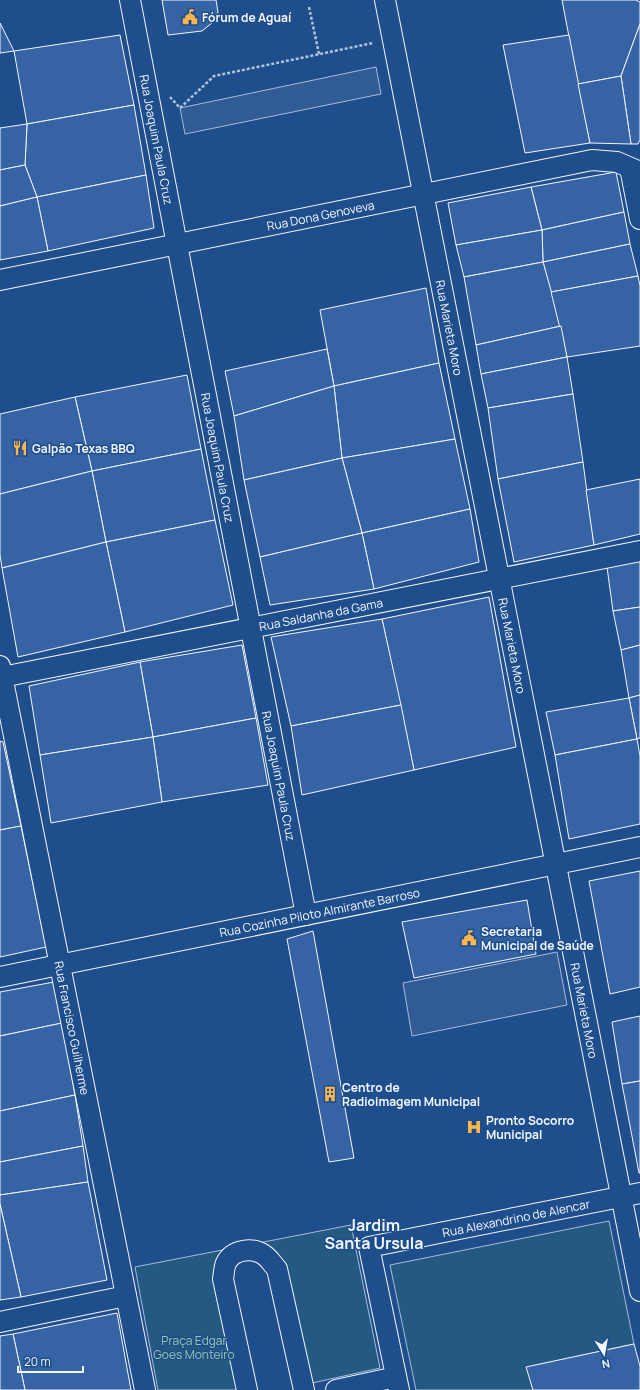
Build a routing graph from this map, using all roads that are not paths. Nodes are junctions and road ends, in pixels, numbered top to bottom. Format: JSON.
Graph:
{"nodes":[{"id":1,"x":130,"y":0,"type":"edge"},
{"id":2,"x":386,"y":0,"type":"edge"},
{"id":3,"x":635,"y":170,"type":"edge"},
{"id":4,"x":424,"y":194,"type":"junction"},
{"id":5,"x":640,"y":218,"type":"edge"},
{"id":6,"x":176,"y":244,"type":"junction"},
{"id":7,"x":0,"y":280,"type":"edge"},
{"id":8,"x":640,"y":551,"type":"edge"},
{"id":9,"x":499,"y":578,"type":"junction"},
{"id":10,"x":250,"y":628,"type":"junction"},
{"id":11,"x":1,"y":671,"type":"edge"},
{"id":12,"x":640,"y":847,"type":"edge"},
{"id":13,"x":556,"y":864,"type":"junction"},
{"id":14,"x":306,"y":915,"type":"junction"},
{"id":15,"x":60,"y":965,"type":"junction"},
{"id":16,"x":0,"y":977,"type":"edge"},
{"id":17,"x":631,"y":1195,"type":"edge"},
{"id":18,"x":640,"y":1291,"type":"edge"},
{"id":19,"x":126,"y":1296,"type":"junction"},
{"id":20,"x":0,"y":1322,"type":"edge"},
{"id":21,"x":398,"y":1384,"type":"edge"},
{"id":22,"x":145,"y":1390,"type":"edge"},
{"id":23,"x":247,"y":1390,"type":"edge"},
{"id":24,"x":304,"y":1390,"type":"edge"},
{"id":25,"x":336,"y":1390,"type":"edge"}],
"edges":[{"from":1,"to":6,"type":"street","name":"Rua Joaquim Paula Cruz"},
{"from":2,"to":4,"type":"street","name":"Rua Marieta Moro"},
{"from":3,"to":4,"type":"street","name":"Rua Dona Genoveva"},
{"from":3,"to":5,"type":"street"},
{"from":4,"to":6,"type":"street","name":"Rua Dona Genoveva"},
{"from":4,"to":9,"type":"street","name":"Rua Marieta Moro"},
{"from":6,"to":7,"type":"street","name":"Rua Dona Genoveva"},
{"from":6,"to":10,"type":"street","name":"Rua Joaquim Paula Cruz"},
{"from":8,"to":9,"type":"street","name":"Rua Saldanha da Gama"},
{"from":9,"to":10,"type":"street","name":"Rua Saldanha da Gama"},
{"from":9,"to":13,"type":"street","name":"Rua Marieta Moro"},
{"from":10,"to":11,"type":"street","name":"Rua Saldanha da Gama"},
{"from":10,"to":14,"type":"street","name":"Rua Joaquim Paula Cruz"},
{"from":11,"to":15,"type":"street","name":"Rua Francisco Guilherme"},
{"from":12,"to":13,"type":"street","name":"Rua Cozinha Piloto Almirante Barroso"},
{"from":13,"to":14,"type":"street","name":"Rua Cozinha Piloto Almirante Barroso"},
{"from":13,"to":17,"type":"street","name":"Rua Marieta Moro"},
{"from":14,"to":15,"type":"street","name":"Rua Cozinha Piloto Almirante Barroso"},
{"from":15,"to":16,"type":"street","name":"Rua Cozinha Piloto Almirante Barroso"},
{"from":15,"to":19,"type":"street","name":"Rua Francisco Guilherme"},
{"from":17,"to":18,"type":"street","name":"Rua Marieta Moro"},
{"from":17,"to":21,"type":"street","name":"Rua Alexandrino de Alencar"},
{"from":19,"to":20,"type":"street"},
{"from":19,"to":22,"type":"street","name":"Rua Francisco Guilherme"},
{"from":21,"to":25,"type":"street"},
{"from":23,"to":24,"type":"street"}]}
